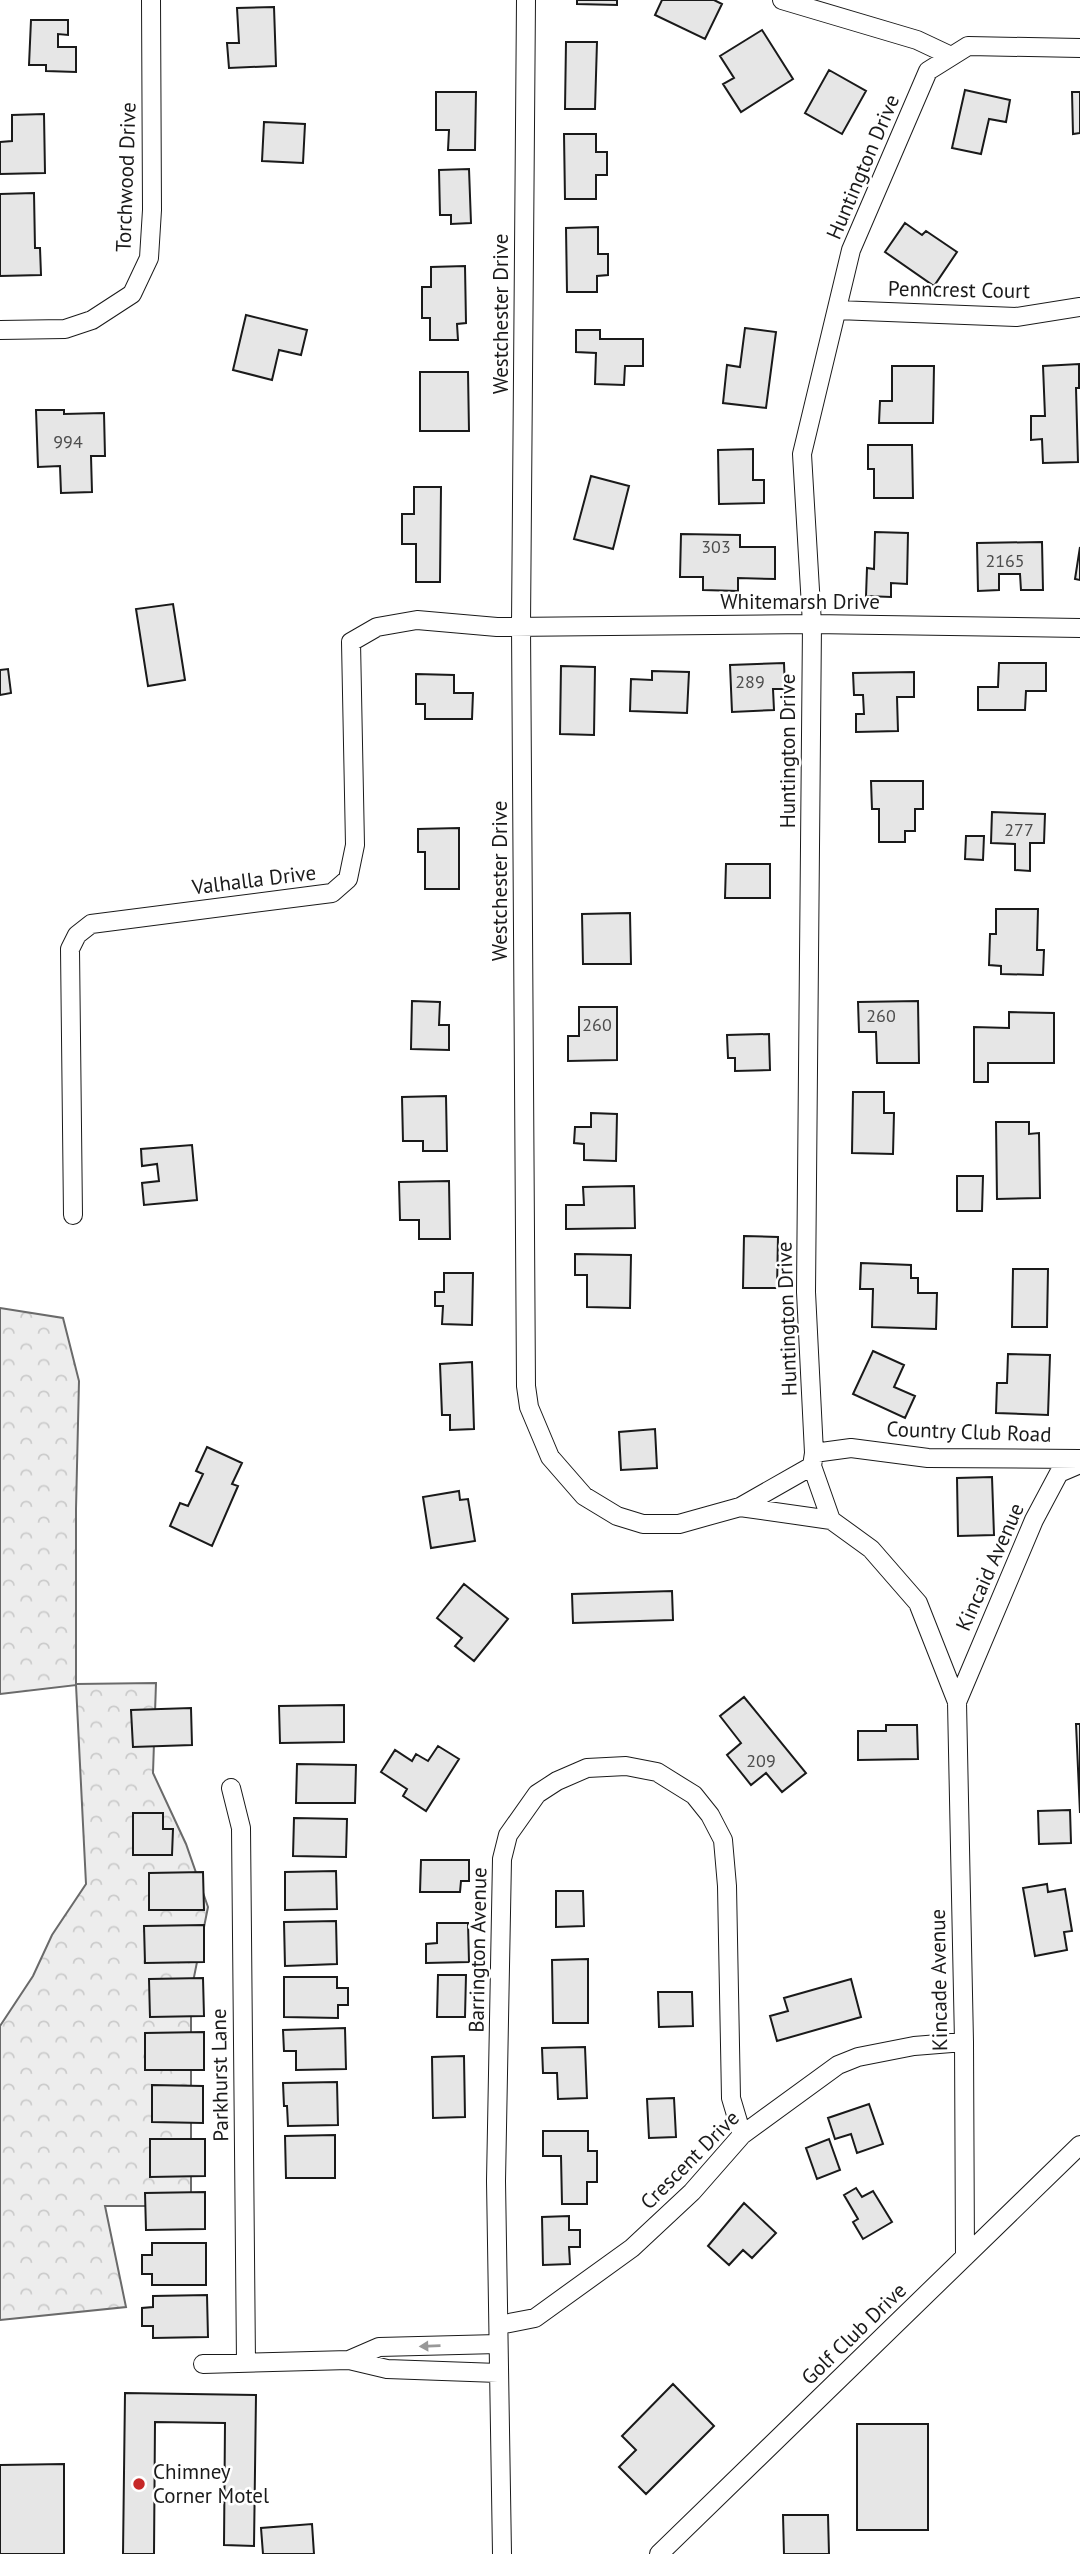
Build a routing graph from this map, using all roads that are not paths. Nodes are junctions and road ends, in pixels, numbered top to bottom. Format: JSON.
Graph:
{"nodes":[{"id":1,"x":151,"y":0,"type":"edge"},
{"id":2,"x":526,"y":0,"type":"edge"},
{"id":3,"x":782,"y":0,"type":"edge"},
{"id":4,"x":1080,"y":48,"type":"edge"},
{"id":5,"x":951,"y":56,"type":"junction"},
{"id":6,"x":1080,"y":307,"type":"edge"},
{"id":7,"x":836,"y":310,"type":"junction"},
{"id":8,"x":0,"y":330,"type":"edge"},
{"id":9,"x":812,"y":624,"type":"junction"},
{"id":10,"x":521,"y":626,"type":"junction"},
{"id":11,"x":1080,"y":628,"type":"edge"},
{"id":12,"x":73,"y":1215,"type":"dead end"},
{"id":13,"x":813,"y":1460,"type":"junction"},
{"id":14,"x":1080,"y":1462,"type":"edge"},
{"id":15,"x":740,"y":1507,"type":"junction"},
{"id":16,"x":831,"y":1520,"type":"junction"},
{"id":17,"x":957,"y":1702,"type":"junction"},
{"id":18,"x":231,"y":1788,"type":"dead end"},
{"id":19,"x":964,"y":2042,"type":"junction"},
{"id":20,"x":742,"y":2135,"type":"junction"},
{"id":21,"x":1080,"y":2145,"type":"edge"},
{"id":22,"x":965,"y":2257,"type":"junction"},
{"id":23,"x":499,"y":2325,"type":"junction"},
{"id":24,"x":498,"y":2344,"type":"junction"},
{"id":25,"x":349,"y":2360,"type":"junction"},
{"id":26,"x":246,"y":2363,"type":"junction"},
{"id":27,"x":203,"y":2364,"type":"dead end"},
{"id":28,"x":498,"y":2373,"type":"junction"},
{"id":29,"x":502,"y":2554,"type":"edge"},
{"id":30,"x":659,"y":2554,"type":"edge"}],
"edges":[{"from":1,"to":8,"type":"street","name":"Torchwood Drive"},
{"from":2,"to":10,"type":"street","name":"Westchester Drive"},
{"from":3,"to":5,"type":"street"},
{"from":4,"to":5,"type":"street"},
{"from":5,"to":7,"type":"street","name":"Huntington Drive"},
{"from":6,"to":7,"type":"street","name":"Penncrest Court"},
{"from":7,"to":9,"type":"street","name":"Huntington Drive"},
{"from":9,"to":10,"type":"street","name":"Whitemarsh Drive"},
{"from":9,"to":11,"type":"street","name":"Whitemarsh Drive"},
{"from":9,"to":13,"type":"street","name":"Huntington Drive"},
{"from":10,"to":12,"type":"street","name":"Valhalla Drive"},
{"from":10,"to":15,"type":"street","name":"Westchester Drive"},
{"from":13,"to":14,"type":"street","name":"Country Club Road"},
{"from":13,"to":15,"type":"street","name":"Westchester Drive"},
{"from":13,"to":16,"type":"street","name":"Huntington Drive"},
{"from":14,"to":17,"type":"street","name":"Kincaid Avenue"},
{"from":15,"to":16,"type":"street"},
{"from":16,"to":17,"type":"street"},
{"from":17,"to":19,"type":"street","name":"Kincade Avenue"},
{"from":18,"to":26,"type":"street","name":"Parkhurst Lane"},
{"from":19,"to":20,"type":"street","name":"Crescent Drive"},
{"from":19,"to":22,"type":"street","name":"Kincade Avenue"},
{"from":20,"to":23,"type":"street","name":"Crescent Drive"},
{"from":20,"to":23,"type":"street","name":"Barrington Avenue"},
{"from":21,"to":22,"type":"street","name":"Golf Club Drive"},
{"from":22,"to":30,"type":"street","name":"Golf Club Drive"},
{"from":23,"to":24,"type":"street","name":"Barrington Avenue"},
{"from":24,"to":25,"type":"street","one_way":true},
{"from":24,"to":28,"type":"street","name":"Barrington Avenue"},
{"from":25,"to":26,"type":"street"},
{"from":25,"to":28,"type":"street"},
{"from":26,"to":27,"type":"street"},
{"from":28,"to":29,"type":"street","name":"Barrington Avenue"}]}
